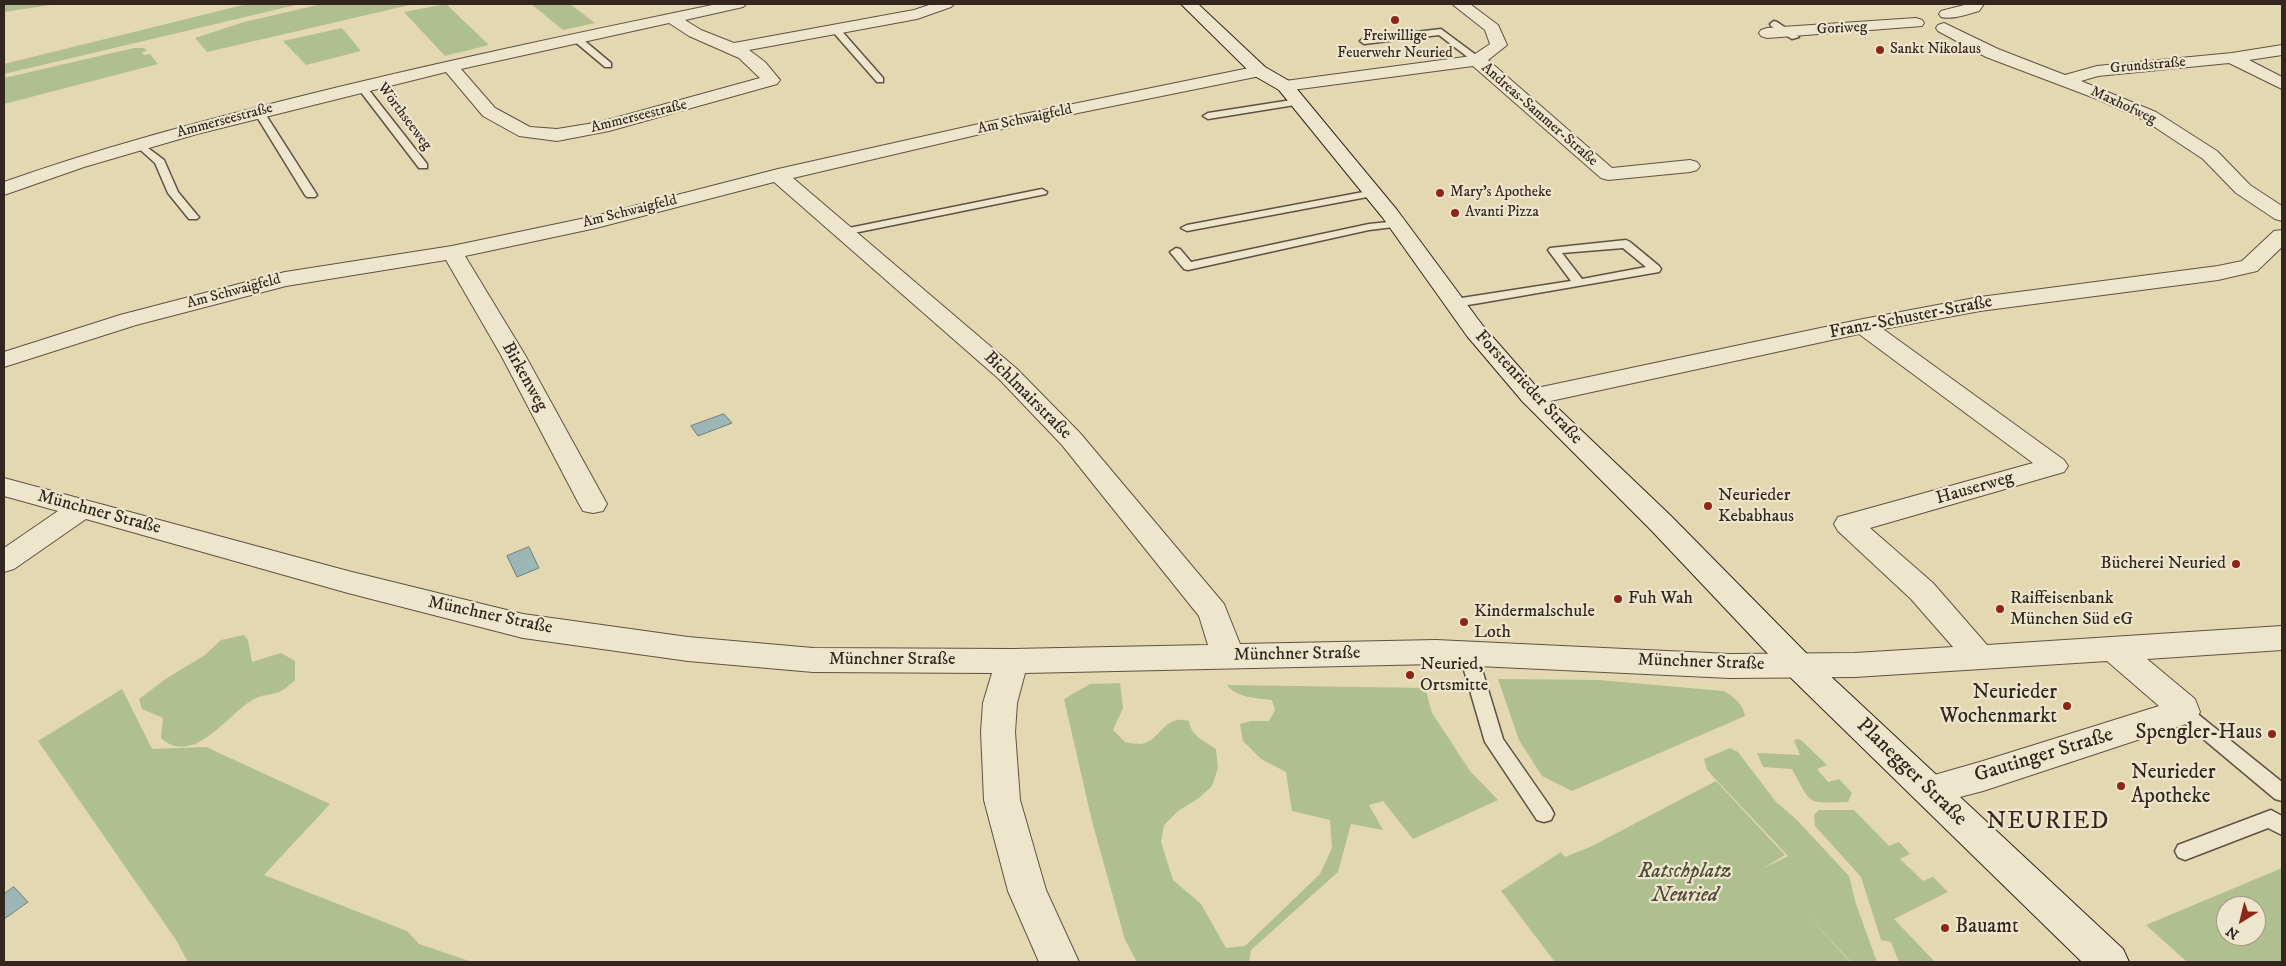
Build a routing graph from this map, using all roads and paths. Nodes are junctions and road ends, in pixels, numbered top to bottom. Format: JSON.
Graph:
{"nodes":[{"id":1,"x":738,"y":4,"type":"edge"},
{"id":2,"x":946,"y":4,"type":"edge"},
{"id":3,"x":1189,"y":4,"type":"edge"},
{"id":4,"x":1460,"y":4,"type":"edge"},
{"id":5,"x":1976,"y":4,"type":"edge"},
{"id":6,"x":1933,"y":17,"type":"junction"},
{"id":7,"x":671,"y":18,"type":"junction"},
{"id":8,"x":836,"y":30,"type":"junction"},
{"id":9,"x":1780,"y":31,"type":"dead end"},
{"id":10,"x":577,"y":39,"type":"junction"},
{"id":11,"x":1364,"y":41,"type":"dead end"},
{"id":12,"x":733,"y":48,"type":"junction"},
{"id":13,"x":2282,"y":50,"type":"edge"},
{"id":14,"x":2232,"y":58,"type":"junction"},
{"id":15,"x":1476,"y":60,"type":"junction"},
{"id":16,"x":1278,"y":64,"type":"dead end"},
{"id":17,"x":608,"y":65,"type":"dead end"},
{"id":18,"x":450,"y":66,"type":"junction"},
{"id":19,"x":1260,"y":71,"type":"junction"},
{"id":20,"x":880,"y":80,"type":"dead end"},
{"id":21,"x":2065,"y":80,"type":"junction"},
{"id":22,"x":2282,"y":84,"type":"edge"},
{"id":23,"x":362,"y":87,"type":"junction"},
{"id":24,"x":1291,"y":94,"type":"junction"},
{"id":25,"x":259,"y":112,"type":"junction"},
{"id":26,"x":1208,"y":116,"type":"dead end"},
{"id":27,"x":140,"y":145,"type":"junction"},
{"id":28,"x":423,"y":166,"type":"dead end"},
{"id":29,"x":1690,"y":166,"type":"dead end"},
{"id":30,"x":778,"y":175,"type":"junction"},
{"id":31,"x":4,"y":188,"type":"edge"},
{"id":32,"x":1042,"y":192,"type":"dead end"},
{"id":33,"x":1374,"y":193,"type":"junction"},
{"id":34,"x":311,"y":194,"type":"dead end"},
{"id":35,"x":2282,"y":215,"type":"edge"},
{"id":36,"x":193,"y":217,"type":"dead end"},
{"id":37,"x":1398,"y":224,"type":"junction"},
{"id":38,"x":1187,"y":228,"type":"dead end"},
{"id":39,"x":844,"y":232,"type":"junction"},
{"id":40,"x":2282,"y":236,"type":"edge"},
{"id":41,"x":452,"y":252,"type":"junction"},
{"id":42,"x":1176,"y":252,"type":"dead end"},
{"id":43,"x":1580,"y":283,"type":"junction"},
{"id":44,"x":1455,"y":303,"type":"junction"},
{"id":45,"x":1863,"y":326,"type":"junction"},
{"id":46,"x":4,"y":360,"type":"edge"},
{"id":47,"x":1532,"y":397,"type":"junction"},
{"id":48,"x":4,"y":487,"type":"edge"},
{"id":49,"x":593,"y":504,"type":"dead end"},
{"id":50,"x":82,"y":508,"type":"junction"},
{"id":51,"x":4,"y":562,"type":"edge"},
{"id":52,"x":2274,"y":646,"type":"edge"},
{"id":53,"x":2115,"y":650,"type":"junction"},
{"id":54,"x":1468,"y":653,"type":"junction"},
{"id":55,"x":1226,"y":657,"type":"junction"},
{"id":56,"x":1980,"y":658,"type":"junction"},
{"id":57,"x":1012,"y":661,"type":"junction"},
{"id":58,"x":1800,"y":666,"type":"junction"},
{"id":59,"x":2183,"y":712,"type":"junction"},
{"id":60,"x":1929,"y":790,"type":"junction"},
{"id":61,"x":2282,"y":793,"type":"edge"},
{"id":62,"x":1544,"y":814,"type":"dead end"},
{"id":63,"x":2278,"y":819,"type":"edge"},
{"id":64,"x":2185,"y":851,"type":"dead end"},
{"id":65,"x":1059,"y":962,"type":"edge"},
{"id":66,"x":2109,"y":962,"type":"edge"}],
"edges":[{"from":1,"to":7,"type":"street","name":"Ammerseestraße"},
{"from":2,"to":8,"type":"street"},
{"from":3,"to":19,"type":"street","name":"Forstenrieder Straße"},
{"from":4,"to":15,"type":"street"},
{"from":5,"to":6,"type":"street","name":"Goriweg"},
{"from":6,"to":9,"type":"street","name":"Goriweg"},
{"from":6,"to":21,"type":"street","name":"Maxhofweg"},
{"from":7,"to":10,"type":"street","name":"Ammerseestraße"},
{"from":7,"to":12,"type":"street","name":"Ammerseestraße"},
{"from":8,"to":12,"type":"street"},
{"from":8,"to":20,"type":"lane"},
{"from":10,"to":17,"type":"lane"},
{"from":10,"to":18,"type":"street","name":"Ammerseestraße"},
{"from":11,"to":15,"type":"lane"},
{"from":12,"to":18,"type":"street","name":"Ammerseestraße"},
{"from":13,"to":14,"type":"street","name":"Grundstraße"},
{"from":14,"to":21,"type":"street","name":"Grundstraße"},
{"from":14,"to":22,"type":"street"},
{"from":15,"to":24,"type":"street"},
{"from":15,"to":29,"type":"street","name":"Andreas-Sammer-Straße"},
{"from":16,"to":24,"type":"street","name":"Forstenrieder Straße"},
{"from":18,"to":23,"type":"street","name":"Ammerseestraße"},
{"from":19,"to":24,"type":"street","name":"Forstenrieder Straße"},
{"from":19,"to":30,"type":"street","name":"Am Schwaigfeld"},
{"from":21,"to":35,"type":"street","name":"Maxhofweg"},
{"from":23,"to":25,"type":"street","name":"Ammerseestraße"},
{"from":23,"to":28,"type":"lane","name":"Wörthseeweg"},
{"from":24,"to":26,"type":"lane"},
{"from":24,"to":33,"type":"street","name":"Forstenrieder Straße"},
{"from":25,"to":27,"type":"street","name":"Ammerseestraße"},
{"from":25,"to":34,"type":"lane"},
{"from":27,"to":31,"type":"street","name":"Ammerseestraße"},
{"from":27,"to":36,"type":"lane"},
{"from":30,"to":39,"type":"street","name":"Bichlmairstraße"},
{"from":30,"to":41,"type":"street","name":"Am Schwaigfeld"},
{"from":32,"to":39,"type":"lane"},
{"from":33,"to":37,"type":"street","name":"Forstenrieder Straße"},
{"from":33,"to":38,"type":"lane"},
{"from":37,"to":42,"type":"lane"},
{"from":37,"to":44,"type":"street","name":"Forstenrieder Straße"},
{"from":39,"to":55,"type":"street","name":"Bichlmairstraße"},
{"from":40,"to":45,"type":"street","name":"Franz-Schuster-Straße"},
{"from":41,"to":46,"type":"street","name":"Am Schwaigfeld"},
{"from":41,"to":49,"type":"street","name":"Birkenweg"},
{"from":43,"to":43,"type":"lane"},
{"from":43,"to":44,"type":"lane"},
{"from":44,"to":47,"type":"street","name":"Forstenrieder Straße"},
{"from":45,"to":47,"type":"street","name":"Franz-Schuster-Straße"},
{"from":45,"to":56,"type":"street","name":"Hauserweg"},
{"from":47,"to":58,"type":"street","name":"Forstenrieder Straße"},
{"from":48,"to":50,"type":"street","name":"Münchner Straße"},
{"from":50,"to":51,"type":"street"},
{"from":50,"to":57,"type":"street","name":"Münchner Straße"},
{"from":52,"to":53,"type":"street"},
{"from":53,"to":56,"type":"street"},
{"from":53,"to":59,"type":"street"},
{"from":54,"to":55,"type":"street","name":"Münchner Straße"},
{"from":54,"to":58,"type":"street","name":"Münchner Straße"},
{"from":54,"to":62,"type":"lane"},
{"from":55,"to":57,"type":"street","name":"Münchner Straße"},
{"from":56,"to":58,"type":"street"},
{"from":57,"to":65,"type":"street"},
{"from":58,"to":60,"type":"street","name":"Planegger Straße"},
{"from":59,"to":60,"type":"street","name":"Gautinger Straße"},
{"from":59,"to":61,"type":"lane"},
{"from":60,"to":66,"type":"street","name":"Planegger Straße"},
{"from":63,"to":64,"type":"lane"}]}
